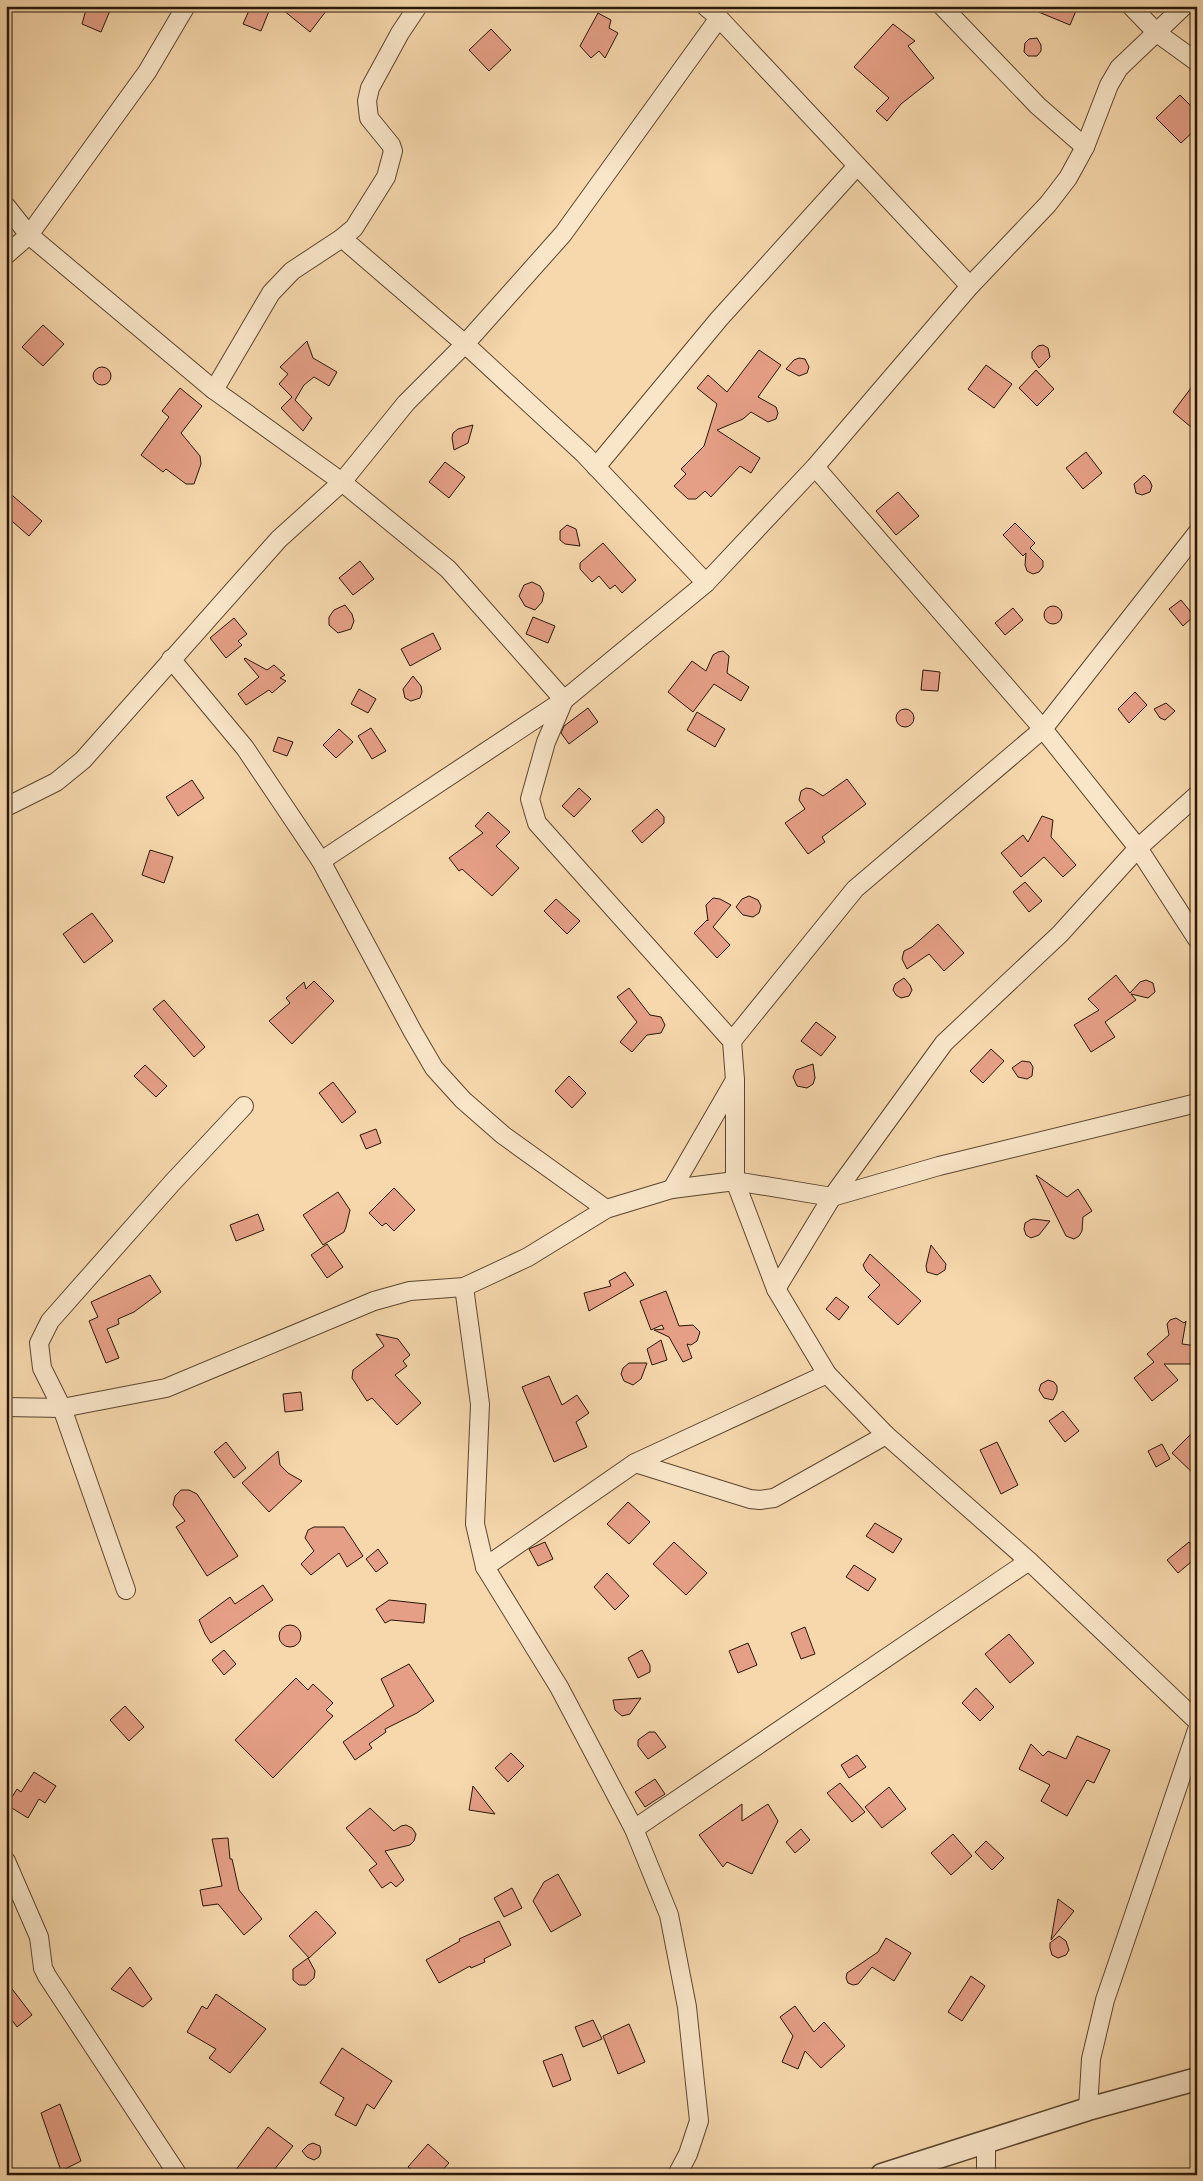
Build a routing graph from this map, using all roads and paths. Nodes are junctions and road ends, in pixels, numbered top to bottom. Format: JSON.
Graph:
{"nodes":[{"id":1,"x":186,"y":6,"type":"edge"},
{"id":2,"x":418,"y":6,"type":"edge"},
{"id":3,"x":705,"y":6,"type":"edge"},
{"id":4,"x":942,"y":6,"type":"edge"},
{"id":5,"x":1131,"y":6,"type":"edge"},
{"id":6,"x":1184,"y":6,"type":"edge"},
{"id":7,"x":719,"y":18,"type":"junction"},
{"id":8,"x":1157,"y":33,"type":"junction"},
{"id":9,"x":1197,"y":62,"type":"edge"},
{"id":10,"x":1085,"y":147,"type":"junction"},
{"id":11,"x":858,"y":166,"type":"junction"},
{"id":12,"x":6,"y":206,"type":"edge"},
{"id":13,"x":29,"y":235,"type":"junction"},
{"id":14,"x":342,"y":238,"type":"junction"},
{"id":15,"x":6,"y":255,"type":"edge"},
{"id":16,"x":970,"y":286,"type":"junction"},
{"id":17,"x":465,"y":344,"type":"junction"},
{"id":18,"x":214,"y":390,"type":"junction"},
{"id":19,"x":596,"y":467,"type":"junction"},
{"id":20,"x":815,"y":467,"type":"junction"},
{"id":21,"x":342,"y":482,"type":"junction"},
{"id":22,"x":1197,"y":533,"type":"edge"},
{"id":23,"x":706,"y":583,"type":"junction"},
{"id":24,"x":171,"y":660,"type":"junction"},
{"id":25,"x":564,"y":700,"type":"junction"},
{"id":26,"x":1043,"y":729,"type":"junction"},
{"id":27,"x":1197,"y":795,"type":"edge"},
{"id":28,"x":6,"y":807,"type":"edge"},
{"id":29,"x":1138,"y":848,"type":"junction"},
{"id":30,"x":321,"y":861,"type":"junction"},
{"id":31,"x":1197,"y":939,"type":"edge"},
{"id":32,"x":732,"y":1041,"type":"junction"},
{"id":33,"x":735,"y":1080,"type":"junction"},
{"id":34,"x":1197,"y":1102,"type":"edge"},
{"id":35,"x":244,"y":1106,"type":"dead end"},
{"id":36,"x":735,"y":1181,"type":"junction"},
{"id":37,"x":672,"y":1189,"type":"junction"},
{"id":38,"x":832,"y":1197,"type":"junction"},
{"id":39,"x":606,"y":1209,"type":"junction"},
{"id":40,"x":464,"y":1287,"type":"junction"},
{"id":41,"x":776,"y":1289,"type":"junction"},
{"id":42,"x":826,"y":1374,"type":"junction"},
{"id":43,"x":6,"y":1407,"type":"edge"},
{"id":44,"x":62,"y":1408,"type":"junction"},
{"id":45,"x":886,"y":1435,"type":"junction"},
{"id":46,"x":635,"y":1463,"type":"junction"},
{"id":47,"x":1029,"y":1561,"type":"junction"},
{"id":48,"x":485,"y":1567,"type":"junction"},
{"id":49,"x":126,"y":1590,"type":"dead end"},
{"id":50,"x":1197,"y":1721,"type":"edge"},
{"id":51,"x":1197,"y":1730,"type":"edge"},
{"id":52,"x":634,"y":1829,"type":"junction"},
{"id":53,"x":6,"y":1861,"type":"edge"},
{"id":54,"x":1197,"y":2079,"type":"edge"},
{"id":55,"x":1088,"y":2109,"type":"junction"},
{"id":56,"x":986,"y":2142,"type":"junction"},
{"id":57,"x":178,"y":2175,"type":"edge"},
{"id":58,"x":677,"y":2175,"type":"edge"},
{"id":59,"x":882,"y":2175,"type":"edge"},
{"id":60,"x":986,"y":2175,"type":"edge"}],
"edges":[{"from":1,"to":13,"type":"street"},
{"from":2,"to":14,"type":"street"},
{"from":3,"to":7,"type":"street"},
{"from":4,"to":10,"type":"street"},
{"from":5,"to":8,"type":"street"},
{"from":6,"to":8,"type":"street"},
{"from":7,"to":11,"type":"street"},
{"from":7,"to":17,"type":"street"},
{"from":8,"to":9,"type":"street"},
{"from":8,"to":10,"type":"street"},
{"from":10,"to":16,"type":"street"},
{"from":11,"to":16,"type":"street"},
{"from":11,"to":19,"type":"street"},
{"from":12,"to":13,"type":"street"},
{"from":13,"to":15,"type":"street"},
{"from":13,"to":18,"type":"street"},
{"from":14,"to":17,"type":"street"},
{"from":14,"to":18,"type":"street"},
{"from":16,"to":20,"type":"street"},
{"from":17,"to":19,"type":"street"},
{"from":17,"to":21,"type":"street"},
{"from":18,"to":21,"type":"street"},
{"from":19,"to":23,"type":"street"},
{"from":20,"to":23,"type":"street"},
{"from":20,"to":26,"type":"street"},
{"from":21,"to":24,"type":"street"},
{"from":21,"to":25,"type":"street"},
{"from":22,"to":26,"type":"street"},
{"from":23,"to":25,"type":"street"},
{"from":24,"to":28,"type":"street"},
{"from":24,"to":30,"type":"street"},
{"from":25,"to":30,"type":"street"},
{"from":25,"to":32,"type":"street"},
{"from":26,"to":29,"type":"street"},
{"from":26,"to":32,"type":"street"},
{"from":27,"to":29,"type":"street"},
{"from":29,"to":31,"type":"street"},
{"from":29,"to":38,"type":"street"},
{"from":30,"to":39,"type":"street"},
{"from":32,"to":33,"type":"street"},
{"from":33,"to":36,"type":"street"},
{"from":33,"to":37,"type":"street"},
{"from":34,"to":38,"type":"street"},
{"from":35,"to":44,"type":"street"},
{"from":36,"to":37,"type":"street"},
{"from":36,"to":38,"type":"street"},
{"from":36,"to":41,"type":"street"},
{"from":37,"to":39,"type":"street"},
{"from":38,"to":41,"type":"street"},
{"from":39,"to":40,"type":"street"},
{"from":40,"to":44,"type":"street"},
{"from":40,"to":48,"type":"street"},
{"from":41,"to":42,"type":"street"},
{"from":42,"to":45,"type":"street"},
{"from":42,"to":46,"type":"street"},
{"from":43,"to":44,"type":"street"},
{"from":44,"to":49,"type":"street"},
{"from":45,"to":46,"type":"street"},
{"from":45,"to":47,"type":"street"},
{"from":46,"to":48,"type":"street"},
{"from":47,"to":50,"type":"street"},
{"from":47,"to":52,"type":"street"},
{"from":48,"to":52,"type":"street"},
{"from":51,"to":55,"type":"street"},
{"from":52,"to":58,"type":"street"},
{"from":53,"to":57,"type":"street"},
{"from":54,"to":55,"type":"street"},
{"from":55,"to":56,"type":"street"},
{"from":56,"to":59,"type":"street"},
{"from":56,"to":60,"type":"street"}]}
